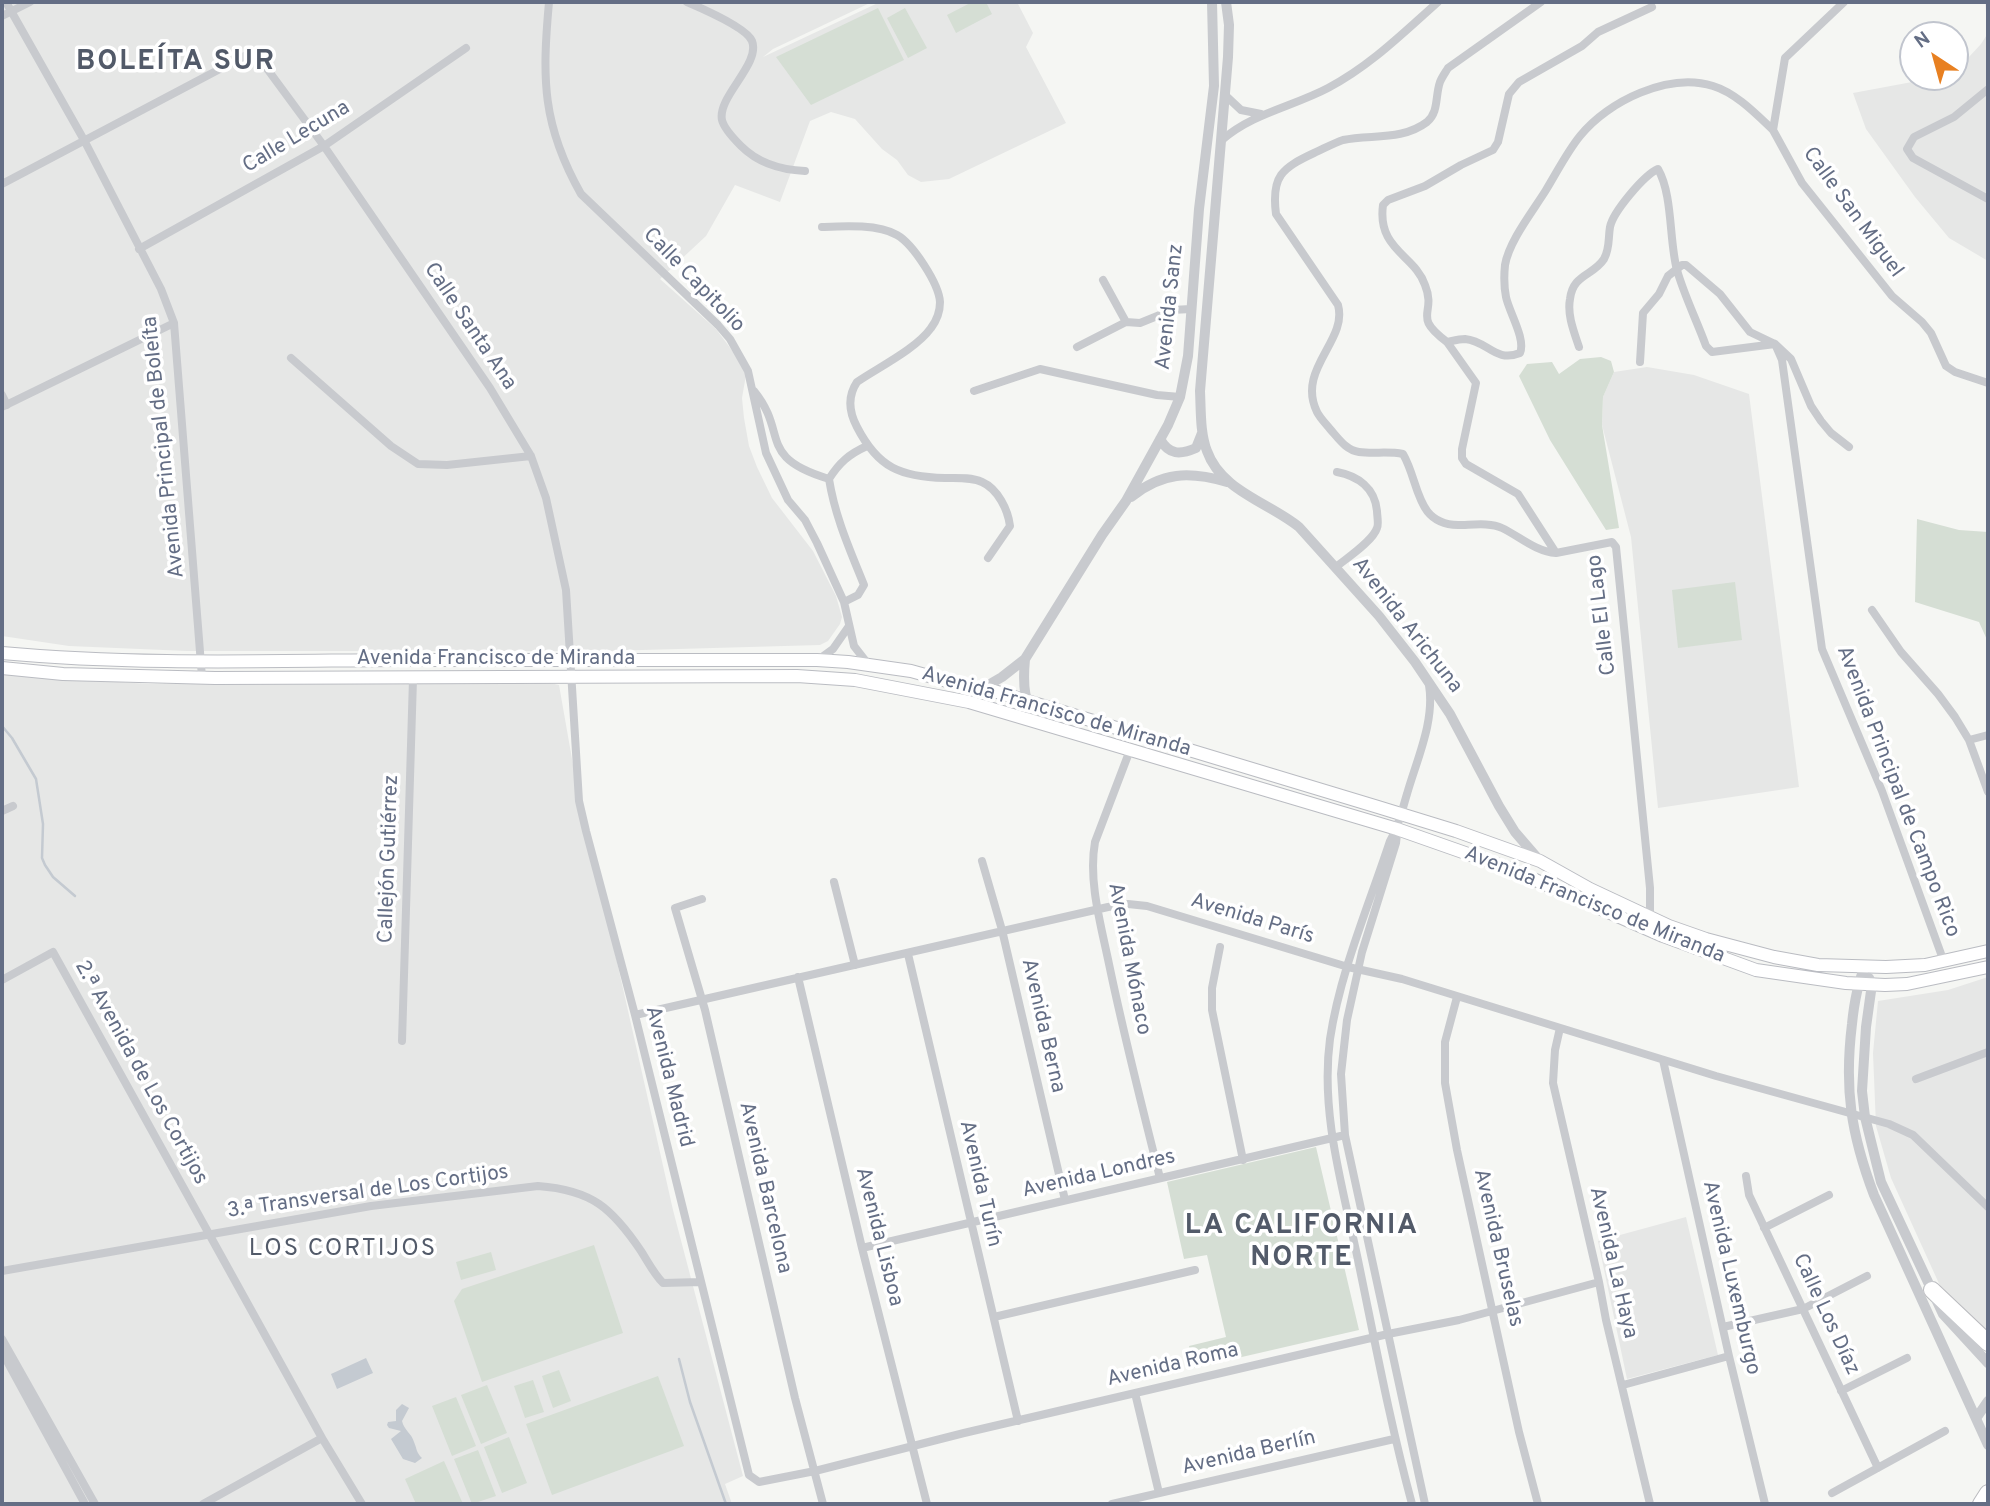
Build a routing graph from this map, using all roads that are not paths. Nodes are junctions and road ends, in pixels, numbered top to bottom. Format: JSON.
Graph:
{"nodes":[{"id":1,"x":6,"y":2,"type":"edge"},
{"id":2,"x":30,"y":2,"type":"edge"},
{"id":3,"x":549,"y":2,"type":"edge"},
{"id":4,"x":687,"y":2,"type":"edge"},
{"id":5,"x":1212,"y":2,"type":"edge"},
{"id":6,"x":1226,"y":2,"type":"edge"},
{"id":7,"x":1438,"y":2,"type":"edge"},
{"id":8,"x":1541,"y":2,"type":"edge"},
{"id":9,"x":1844,"y":2,"type":"edge"},
{"id":10,"x":1652,"y":7,"type":"dead end"},
{"id":11,"x":11,"y":12,"type":"junction"},
{"id":12,"x":2,"y":16,"type":"edge"},
{"id":13,"x":466,"y":48,"type":"dead end"},
{"id":14,"x":1987,"y":90,"type":"edge"},
{"id":15,"x":1225,"y":94,"type":"junction"},
{"id":16,"x":1264,"y":114,"type":"junction"},
{"id":17,"x":1773,"y":130,"type":"junction"},
{"id":18,"x":84,"y":140,"type":"junction"},
{"id":19,"x":1222,"y":140,"type":"junction"},
{"id":20,"x":324,"y":146,"type":"junction"},
{"id":21,"x":805,"y":171,"type":"dead end"},
{"id":22,"x":2,"y":184,"type":"edge"},
{"id":23,"x":1988,"y":199,"type":"edge"},
{"id":24,"x":822,"y":227,"type":"dead end"},
{"id":25,"x":139,"y":249,"type":"junction"},
{"id":26,"x":1676,"y":268,"type":"junction"},
{"id":27,"x":1103,"y":280,"type":"dead end"},
{"id":28,"x":1191,"y":309,"type":"junction"},
{"id":29,"x":1126,"y":322,"type":"junction"},
{"id":30,"x":174,"y":323,"type":"junction"},
{"id":31,"x":1447,"y":342,"type":"junction"},
{"id":32,"x":1775,"y":344,"type":"junction"},
{"id":33,"x":1077,"y":347,"type":"dead end"},
{"id":34,"x":1579,"y":347,"type":"dead end"},
{"id":35,"x":291,"y":358,"type":"dead end"},
{"id":36,"x":1640,"y":362,"type":"dead end"},
{"id":37,"x":1988,"y":383,"type":"edge"},
{"id":38,"x":753,"y":391,"type":"junction"},
{"id":39,"x":974,"y":391,"type":"dead end"},
{"id":40,"x":2,"y":395,"type":"edge"},
{"id":41,"x":1180,"y":397,"type":"junction"},
{"id":42,"x":4,"y":406,"type":"edge"},
{"id":43,"x":1202,"y":431,"type":"junction"},
{"id":44,"x":1160,"y":439,"type":"junction"},
{"id":45,"x":867,"y":446,"type":"junction"},
{"id":46,"x":1849,"y":447,"type":"dead end"},
{"id":47,"x":531,"y":456,"type":"junction"},
{"id":48,"x":1336,"y":472,"type":"dead end"},
{"id":49,"x":829,"y":479,"type":"junction"},
{"id":50,"x":1229,"y":482,"type":"junction"},
{"id":51,"x":1126,"y":501,"type":"junction"},
{"id":52,"x":1556,"y":553,"type":"junction"},
{"id":53,"x":988,"y":558,"type":"dead end"},
{"id":54,"x":1336,"y":567,"type":"junction"},
{"id":55,"x":844,"y":602,"type":"junction"},
{"id":56,"x":1872,"y":610,"type":"dead end"},
{"id":57,"x":849,"y":626,"type":"junction"},
{"id":58,"x":2,"y":653,"type":"edge"},
{"id":59,"x":571,"y":659,"type":"junction"},
{"id":60,"x":1025,"y":659,"type":"junction"},
{"id":61,"x":817,"y":660,"type":"junction"},
{"id":62,"x":202,"y":661,"type":"junction"},
{"id":63,"x":870,"y":666,"type":"junction"},
{"id":64,"x":2,"y":668,"type":"edge"},
{"id":65,"x":202,"y":677,"type":"junction"},
{"id":66,"x":571,"y":677,"type":"junction"},
{"id":67,"x":413,"y":679,"type":"junction"},
{"id":68,"x":1429,"y":684,"type":"junction"},
{"id":69,"x":972,"y":688,"type":"junction"},
{"id":70,"x":1027,"y":702,"type":"junction"},
{"id":71,"x":1047,"y":724,"type":"junction"},
{"id":72,"x":1988,"y":735,"type":"edge"},
{"id":73,"x":1969,"y":740,"type":"junction"},
{"id":74,"x":1130,"y":750,"type":"junction"},
{"id":75,"x":1988,"y":792,"type":"edge"},
{"id":76,"x":13,"y":806,"type":"dead end"},
{"id":77,"x":2,"y":811,"type":"edge"},
{"id":78,"x":1402,"y":814,"type":"junction"},
{"id":79,"x":1397,"y":829,"type":"junction"},
{"id":80,"x":982,"y":861,"type":"dead end"},
{"id":81,"x":1540,"y":861,"type":"junction"},
{"id":82,"x":834,"y":882,"type":"dead end"},
{"id":83,"x":702,"y":899,"type":"dead end"},
{"id":84,"x":1098,"y":910,"type":"junction"},
{"id":85,"x":1650,"y":917,"type":"junction"},
{"id":86,"x":1002,"y":930,"type":"junction"},
{"id":87,"x":1220,"y":947,"type":"dead end"},
{"id":88,"x":1988,"y":951,"type":"edge"},
{"id":89,"x":908,"y":954,"type":"junction"},
{"id":90,"x":1944,"y":961,"type":"junction"},
{"id":91,"x":855,"y":965,"type":"junction"},
{"id":92,"x":1865,"y":966,"type":"junction"},
{"id":93,"x":1348,"y":967,"type":"junction"},
{"id":94,"x":1988,"y":967,"type":"edge"},
{"id":95,"x":1359,"y":970,"type":"junction"},
{"id":96,"x":798,"y":977,"type":"junction"},
{"id":97,"x":2,"y":980,"type":"edge"},
{"id":98,"x":1858,"y":984,"type":"junction"},
{"id":99,"x":1872,"y":985,"type":"junction"},
{"id":100,"x":1457,"y":997,"type":"junction"},
{"id":101,"x":703,"y":1000,"type":"junction"},
{"id":102,"x":635,"y":1015,"type":"junction"},
{"id":103,"x":1560,"y":1028,"type":"junction"},
{"id":104,"x":402,"y":1041,"type":"dead end"},
{"id":105,"x":1988,"y":1052,"type":"edge"},
{"id":106,"x":1663,"y":1060,"type":"junction"},
{"id":107,"x":1916,"y":1079,"type":"dead end"},
{"id":108,"x":1852,"y":1114,"type":"junction"},
{"id":109,"x":1865,"y":1117,"type":"junction"},
{"id":110,"x":1345,"y":1135,"type":"junction"},
{"id":111,"x":1332,"y":1139,"type":"junction"},
{"id":112,"x":1243,"y":1160,"type":"junction"},
{"id":113,"x":1746,"y":1176,"type":"dead end"},
{"id":114,"x":1160,"y":1178,"type":"junction"},
{"id":115,"x":1829,"y":1195,"type":"dead end"},
{"id":116,"x":1065,"y":1200,"type":"junction"},
{"id":117,"x":1988,"y":1208,"type":"edge"},
{"id":118,"x":970,"y":1223,"type":"junction"},
{"id":119,"x":1764,"y":1228,"type":"junction"},
{"id":120,"x":208,"y":1232,"type":"junction"},
{"id":121,"x":862,"y":1248,"type":"junction"},
{"id":122,"x":2,"y":1268,"type":"edge"},
{"id":123,"x":1195,"y":1270,"type":"dead end"},
{"id":124,"x":1867,"y":1276,"type":"dead end"},
{"id":125,"x":700,"y":1282,"type":"junction"},
{"id":126,"x":1599,"y":1282,"type":"junction"},
{"id":127,"x":1932,"y":1290,"type":"junction"},
{"id":128,"x":1802,"y":1309,"type":"junction"},
{"id":129,"x":1493,"y":1310,"type":"junction"},
{"id":130,"x":994,"y":1317,"type":"junction"},
{"id":131,"x":1723,"y":1327,"type":"junction"},
{"id":132,"x":1388,"y":1334,"type":"junction"},
{"id":133,"x":1373,"y":1338,"type":"junction"},
{"id":134,"x":2,"y":1339,"type":"edge"},
{"id":135,"x":1988,"y":1343,"type":"edge"},
{"id":136,"x":2,"y":1352,"type":"edge"},
{"id":137,"x":1729,"y":1356,"type":"junction"},
{"id":138,"x":1907,"y":1358,"type":"dead end"},
{"id":139,"x":1988,"y":1363,"type":"edge"},
{"id":140,"x":1623,"y":1385,"type":"junction"},
{"id":141,"x":1841,"y":1391,"type":"junction"},
{"id":142,"x":1135,"y":1393,"type":"junction"},
{"id":143,"x":1988,"y":1401,"type":"edge"},
{"id":144,"x":1976,"y":1417,"type":"junction"},
{"id":145,"x":1018,"y":1421,"type":"junction"},
{"id":146,"x":1945,"y":1431,"type":"dead end"},
{"id":147,"x":322,"y":1438,"type":"junction"},
{"id":148,"x":1394,"y":1439,"type":"junction"},
{"id":149,"x":1988,"y":1445,"type":"edge"},
{"id":150,"x":913,"y":1446,"type":"junction"},
{"id":151,"x":1878,"y":1468,"type":"junction"},
{"id":152,"x":815,"y":1471,"type":"junction"},
{"id":153,"x":755,"y":1481,"type":"joint"},
{"id":154,"x":1159,"y":1493,"type":"junction"},
{"id":155,"x":1422,"y":1493,"type":"junction"},
{"id":156,"x":1832,"y":1493,"type":"dead end"},
{"id":157,"x":1988,"y":1493,"type":"edge"},
{"id":158,"x":1410,"y":1502,"type":"edge"},
{"id":159,"x":85,"y":1504,"type":"edge"},
{"id":160,"x":95,"y":1504,"type":"edge"},
{"id":161,"x":204,"y":1504,"type":"edge"},
{"id":162,"x":362,"y":1504,"type":"edge"},
{"id":163,"x":823,"y":1504,"type":"edge"},
{"id":164,"x":927,"y":1504,"type":"edge"},
{"id":165,"x":1112,"y":1504,"type":"edge"},
{"id":166,"x":1425,"y":1504,"type":"edge"},
{"id":167,"x":1433,"y":1504,"type":"edge"},
{"id":168,"x":1538,"y":1504,"type":"edge"},
{"id":169,"x":1650,"y":1504,"type":"edge"},
{"id":170,"x":1765,"y":1504,"type":"edge"},
{"id":171,"x":1981,"y":1504,"type":"edge"}],
"edges":[{"from":1,"to":11,"type":"street","name":"Avenida Principal de Boleíta"},
{"from":2,"to":11,"type":"street"},
{"from":3,"to":38,"type":"street","name":"Calle Capitolio"},
{"from":4,"to":21,"type":"street"},
{"from":5,"to":28,"type":"street","name":"Avenida Sanz"},
{"from":6,"to":15,"type":"street","name":"Avenida Sanz"},
{"from":7,"to":16,"type":"street"},
{"from":8,"to":52,"type":"street"},
{"from":9,"to":17,"type":"street"},
{"from":10,"to":31,"type":"street"},
{"from":11,"to":12,"type":"street"},
{"from":11,"to":18,"type":"street","name":"Avenida Principal de Boleíta"},
{"from":13,"to":20,"type":"street","name":"Calle Lecuna"},
{"from":14,"to":23,"type":"street"},
{"from":15,"to":16,"type":"street"},
{"from":15,"to":19,"type":"street","name":"Avenida Sanz"},
{"from":16,"to":19,"type":"street"},
{"from":17,"to":31,"type":"street"},
{"from":17,"to":37,"type":"street","name":"Calle San Miguel"},
{"from":18,"to":20,"type":"street","name":"Calle Santa Ana"},
{"from":18,"to":22,"type":"street"},
{"from":18,"to":25,"type":"street","name":"Avenida Principal de Boleíta"},
{"from":19,"to":43,"type":"street","name":"Avenida Sanz"},
{"from":20,"to":25,"type":"street","name":"Calle Lecuna"},
{"from":20,"to":47,"type":"street","name":"Calle Santa Ana"},
{"from":24,"to":45,"type":"street"},
{"from":25,"to":30,"type":"street","name":"Avenida Principal de Boleíta"},
{"from":26,"to":32,"type":"street"},
{"from":26,"to":32,"type":"street"},
{"from":26,"to":34,"type":"street"},
{"from":26,"to":36,"type":"street"},
{"from":27,"to":29,"type":"street"},
{"from":28,"to":29,"type":"street"},
{"from":28,"to":41,"type":"street","name":"Avenida Sanz"},
{"from":29,"to":33,"type":"street"},
{"from":30,"to":42,"type":"street"},
{"from":30,"to":62,"type":"street","name":"Avenida Principal de Boleíta"},
{"from":31,"to":52,"type":"street","name":"Calle El Lago"},
{"from":32,"to":46,"type":"street"},
{"from":32,"to":90,"type":"street","name":"Avenida Principal de Campo Rico"},
{"from":35,"to":47,"type":"street"},
{"from":38,"to":49,"type":"street"},
{"from":38,"to":55,"type":"street","name":"Calle Capitolio"},
{"from":39,"to":41,"type":"street"},
{"from":40,"to":42,"type":"street"},
{"from":41,"to":44,"type":"street","name":"Avenida Sanz"},
{"from":43,"to":44,"type":"street"},
{"from":43,"to":50,"type":"street","name":"Avenida Sanz"},
{"from":44,"to":51,"type":"street","name":"Avenida Sanz"},
{"from":45,"to":49,"type":"street"},
{"from":45,"to":53,"type":"street"},
{"from":47,"to":59,"type":"street","name":"Calle Santa Ana"},
{"from":48,"to":54,"type":"street"},
{"from":49,"to":55,"type":"street"},
{"from":50,"to":51,"type":"street"},
{"from":50,"to":54,"type":"street","name":"Avenida Arichuna"},
{"from":51,"to":60,"type":"street","name":"Avenida Sanz"},
{"from":52,"to":85,"type":"street","name":"Calle El Lago"},
{"from":54,"to":68,"type":"street","name":"Avenida Arichuna"},
{"from":55,"to":57,"type":"street","name":"Calle Capitolio"},
{"from":56,"to":73,"type":"street"},
{"from":57,"to":61,"type":"street"},
{"from":57,"to":63,"type":"street","name":"Calle Capitolio"},
{"from":58,"to":62,"type":"main road","name":"Avenida Francisco de Miranda"},
{"from":59,"to":61,"type":"main road","name":"Avenida Francisco de Miranda"},
{"from":59,"to":62,"type":"main road","name":"Avenida Francisco de Miranda"},
{"from":59,"to":66,"type":"street","name":"Avenida Madrid"},
{"from":60,"to":69,"type":"street"},
{"from":60,"to":70,"type":"street"},
{"from":61,"to":63,"type":"main road","name":"Avenida Francisco de Miranda"},
{"from":62,"to":65,"type":"street","name":"Avenida Principal de Boleíta"},
{"from":63,"to":69,"type":"main road","name":"Avenida Francisco de Miranda"},
{"from":64,"to":65,"type":"main road","name":"Avenida Francisco de Miranda"},
{"from":65,"to":67,"type":"main road","name":"Avenida Francisco de Miranda"},
{"from":66,"to":67,"type":"main road","name":"Avenida Francisco de Miranda"},
{"from":66,"to":71,"type":"main road","name":"Avenida Francisco de Miranda"},
{"from":66,"to":102,"type":"street","name":"Avenida Madrid"},
{"from":67,"to":104,"type":"street","name":"Callejón Gutiérrez"},
{"from":68,"to":78,"type":"street"},
{"from":68,"to":81,"type":"street","name":"Avenida Arichuna"},
{"from":69,"to":70,"type":"main road","name":"Avenida Francisco de Miranda"},
{"from":70,"to":71,"type":"street"},
{"from":70,"to":78,"type":"main road","name":"Avenida Francisco de Miranda"},
{"from":71,"to":74,"type":"main road","name":"Avenida Francisco de Miranda"},
{"from":72,"to":73,"type":"street"},
{"from":73,"to":75,"type":"street"},
{"from":74,"to":79,"type":"main road","name":"Avenida Francisco de Miranda"},
{"from":74,"to":84,"type":"street","name":"Avenida Mónaco"},
{"from":76,"to":77,"type":"street"},
{"from":78,"to":79,"type":"street"},
{"from":78,"to":81,"type":"main road","name":"Avenida Francisco de Miranda"},
{"from":79,"to":93,"type":"street"},
{"from":79,"to":95,"type":"street"},
{"from":79,"to":98,"type":"main road","name":"Avenida Francisco de Miranda"},
{"from":80,"to":86,"type":"street","name":"Avenida Berna"},
{"from":81,"to":85,"type":"main road","name":"Avenida Francisco de Miranda"},
{"from":82,"to":91,"type":"street"},
{"from":83,"to":101,"type":"street","name":"Avenida Barcelona"},
{"from":84,"to":86,"type":"street","name":"Avenida París"},
{"from":84,"to":93,"type":"street","name":"Avenida París"},
{"from":84,"to":114,"type":"street","name":"Avenida Mónaco"},
{"from":85,"to":92,"type":"main road","name":"Avenida Francisco de Miranda"},
{"from":86,"to":89,"type":"street","name":"Avenida París"},
{"from":86,"to":116,"type":"street","name":"Avenida Berna"},
{"from":87,"to":112,"type":"street"},
{"from":88,"to":90,"type":"main road","name":"Avenida Francisco de Miranda"},
{"from":89,"to":91,"type":"street","name":"Avenida París"},
{"from":89,"to":118,"type":"street","name":"Avenida Turín"},
{"from":90,"to":92,"type":"main road","name":"Avenida Francisco de Miranda"},
{"from":91,"to":96,"type":"street","name":"Avenida París"},
{"from":92,"to":98,"type":"street"},
{"from":92,"to":99,"type":"street"},
{"from":93,"to":95,"type":"street","name":"Avenida París"},
{"from":93,"to":111,"type":"street"},
{"from":94,"to":99,"type":"main road","name":"Avenida Francisco de Miranda"},
{"from":95,"to":100,"type":"street","name":"Avenida París"},
{"from":95,"to":110,"type":"street"},
{"from":96,"to":101,"type":"street","name":"Avenida París"},
{"from":96,"to":121,"type":"street","name":"Avenida Lisboa"},
{"from":97,"to":120,"type":"street","name":"2.ª Avenida de Los Cortijos"},
{"from":98,"to":99,"type":"main road","name":"Avenida Francisco de Miranda"},
{"from":98,"to":108,"type":"street"},
{"from":99,"to":109,"type":"street"},
{"from":100,"to":103,"type":"street","name":"Avenida París"},
{"from":100,"to":129,"type":"street","name":"Avenida Bruselas"},
{"from":101,"to":102,"type":"street","name":"Avenida París"},
{"from":101,"to":152,"type":"street","name":"Avenida Barcelona"},
{"from":102,"to":125,"type":"street","name":"Avenida Madrid"},
{"from":103,"to":106,"type":"street","name":"Avenida París"},
{"from":103,"to":126,"type":"street","name":"Avenida La Haya"},
{"from":105,"to":107,"type":"street"},
{"from":106,"to":108,"type":"street","name":"Avenida París"},
{"from":106,"to":131,"type":"street","name":"Avenida Luxemburgo"},
{"from":108,"to":109,"type":"street","name":"Avenida París"},
{"from":108,"to":144,"type":"street"},
{"from":109,"to":117,"type":"street","name":"Avenida París"},
{"from":109,"to":127,"type":"street"},
{"from":110,"to":111,"type":"street","name":"Avenida Londres"},
{"from":110,"to":132,"type":"street"},
{"from":111,"to":112,"type":"street","name":"Avenida Londres"},
{"from":111,"to":133,"type":"street"},
{"from":112,"to":114,"type":"street","name":"Avenida Londres"},
{"from":113,"to":119,"type":"street","name":"Calle Los Díaz"},
{"from":114,"to":116,"type":"street","name":"Avenida Londres"},
{"from":115,"to":119,"type":"street"},
{"from":116,"to":118,"type":"street","name":"Avenida Londres"},
{"from":118,"to":121,"type":"street","name":"Avenida Londres"},
{"from":118,"to":130,"type":"street","name":"Avenida Turín"},
{"from":119,"to":128,"type":"street","name":"Calle Los Díaz"},
{"from":120,"to":122,"type":"street","name":"3.ª Transversal de Los Cortijos"},
{"from":120,"to":125,"type":"street","name":"3.ª Transversal de Los Cortijos"},
{"from":120,"to":147,"type":"street","name":"2.ª Avenida de Los Cortijos"},
{"from":121,"to":150,"type":"street","name":"Avenida Lisboa"},
{"from":123,"to":130,"type":"street"},
{"from":124,"to":128,"type":"street"},
{"from":125,"to":153,"type":"street","name":"Avenida Madrid"},
{"from":126,"to":129,"type":"street","name":"Avenida Roma"},
{"from":126,"to":140,"type":"street","name":"Avenida La Haya"},
{"from":127,"to":135,"type":"highway"},
{"from":127,"to":139,"type":"street"},
{"from":128,"to":131,"type":"street"},
{"from":128,"to":141,"type":"street","name":"Calle Los Díaz"},
{"from":129,"to":132,"type":"street","name":"Avenida Roma"},
{"from":129,"to":168,"type":"street","name":"Avenida Bruselas"},
{"from":130,"to":145,"type":"street","name":"Avenida Turín"},
{"from":131,"to":137,"type":"street","name":"Avenida Luxemburgo"},
{"from":132,"to":133,"type":"street","name":"Avenida Roma"},
{"from":132,"to":155,"type":"street"},
{"from":133,"to":142,"type":"street","name":"Avenida Roma"},
{"from":133,"to":148,"type":"street"},
{"from":134,"to":160,"type":"street"},
{"from":136,"to":159,"type":"street"},
{"from":137,"to":140,"type":"street"},
{"from":137,"to":170,"type":"street","name":"Avenida Luxemburgo"},
{"from":138,"to":141,"type":"street"},
{"from":140,"to":169,"type":"street","name":"Avenida La Haya"},
{"from":141,"to":151,"type":"street","name":"Calle Los Díaz"},
{"from":142,"to":145,"type":"street","name":"Avenida Roma"},
{"from":142,"to":154,"type":"street"},
{"from":143,"to":144,"type":"street"},
{"from":144,"to":149,"type":"street"},
{"from":145,"to":150,"type":"street","name":"Avenida Roma"},
{"from":146,"to":151,"type":"street"},
{"from":147,"to":161,"type":"street"},
{"from":147,"to":162,"type":"street","name":"2.ª Avenida de Los Cortijos"},
{"from":148,"to":154,"type":"street","name":"Avenida Berlín"},
{"from":148,"to":158,"type":"street"},
{"from":150,"to":152,"type":"street","name":"Avenida Roma"},
{"from":150,"to":164,"type":"street","name":"Avenida Lisboa"},
{"from":151,"to":156,"type":"street"},
{"from":152,"to":153,"type":"street","name":"Avenida Roma"},
{"from":152,"to":163,"type":"street","name":"Avenida Barcelona"},
{"from":154,"to":165,"type":"street","name":"Avenida Berlín"},
{"from":155,"to":166,"type":"street"},
{"from":155,"to":167,"type":"street"},
{"from":157,"to":171,"type":"highway"}]}
